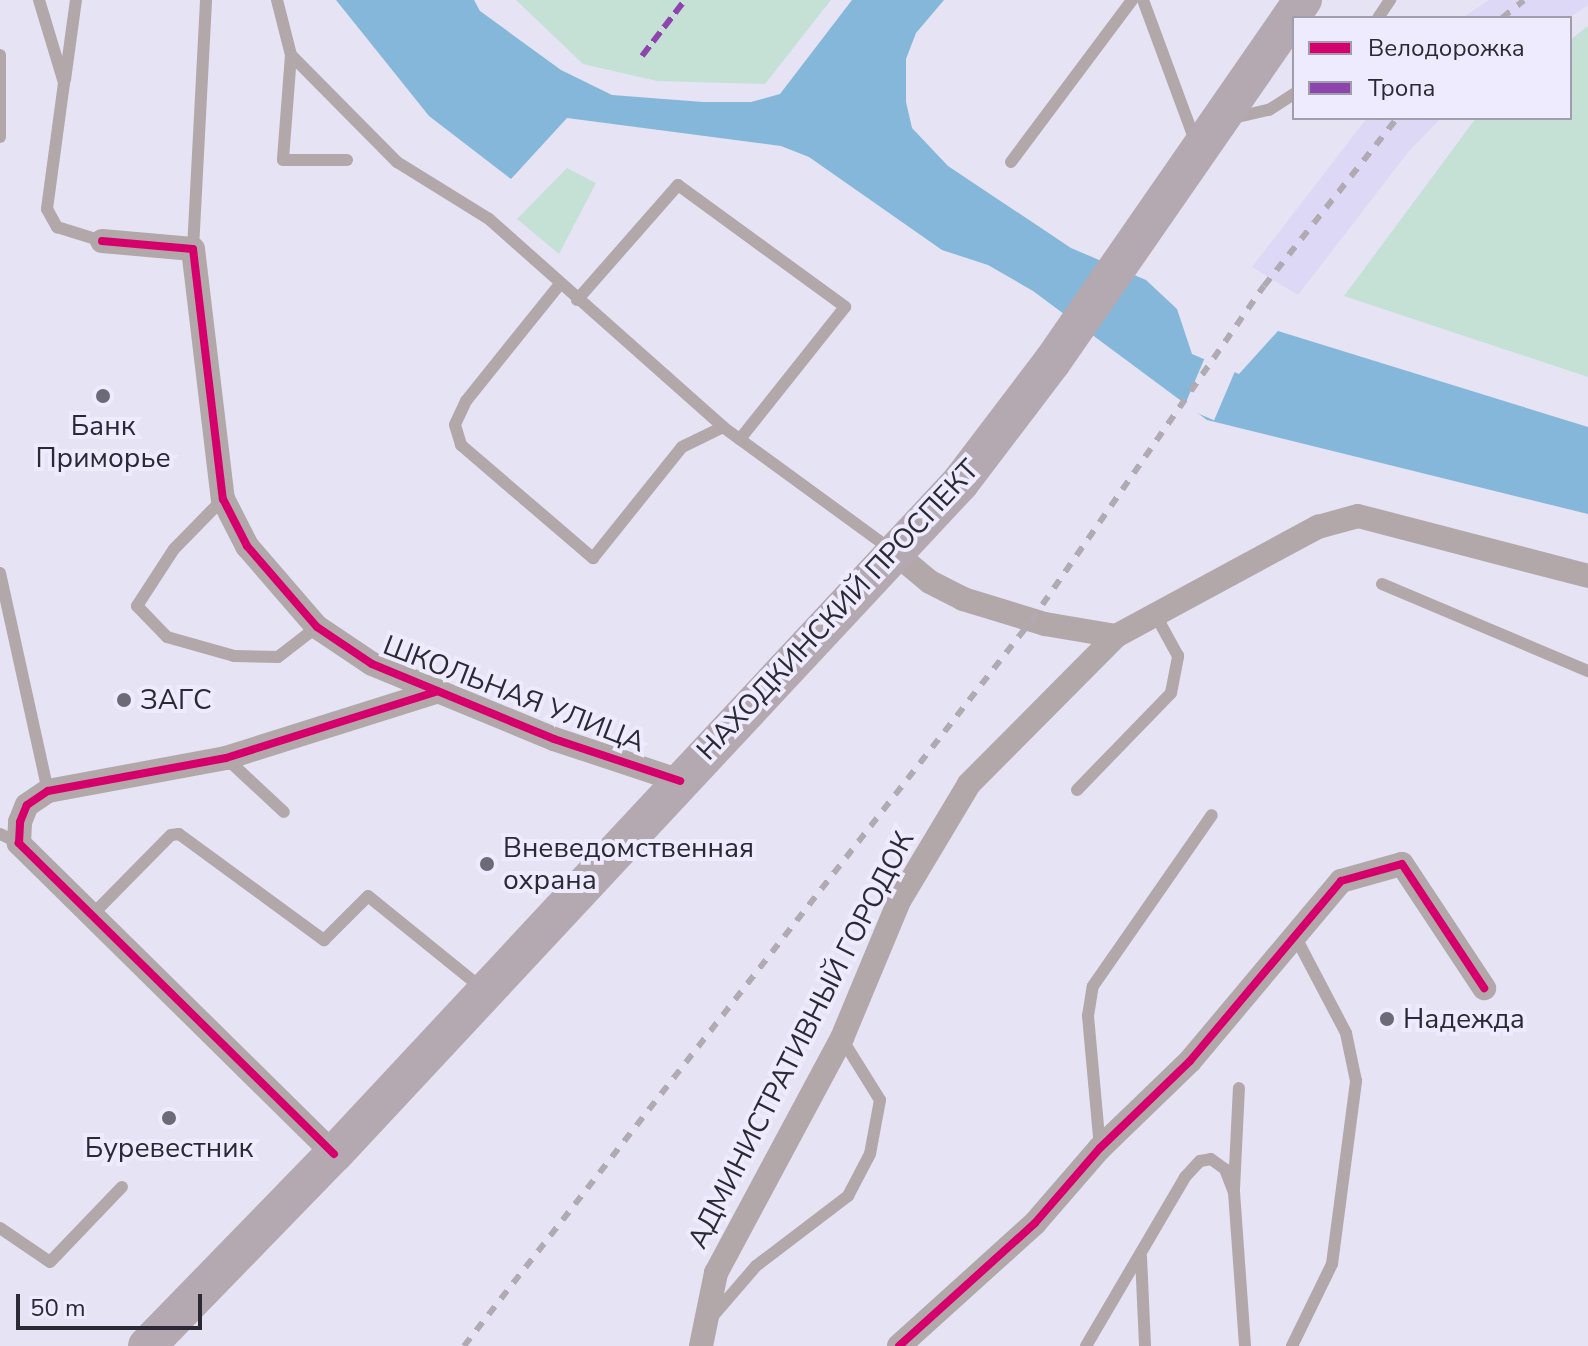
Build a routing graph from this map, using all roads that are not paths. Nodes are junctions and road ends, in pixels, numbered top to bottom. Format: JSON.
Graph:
{"nodes":[{"id":1,"x":39,"y":0,"type":"edge"},
{"id":2,"x":76,"y":0,"type":"edge"},
{"id":3,"x":206,"y":0,"type":"edge"},
{"id":4,"x":277,"y":0,"type":"edge"},
{"id":5,"x":1132,"y":0,"type":"edge"},
{"id":6,"x":1143,"y":0,"type":"edge"},
{"id":7,"x":1303,"y":0,"type":"edge"},
{"id":8,"x":0,"y":55,"type":"edge"},
{"id":9,"x":291,"y":55,"type":"junction"},
{"id":10,"x":64,"y":83,"type":"junction"},
{"id":11,"x":1292,"y":95,"type":"edge"},
{"id":12,"x":1206,"y":134,"type":"junction"},
{"id":13,"x":0,"y":137,"type":"edge"},
{"id":14,"x":347,"y":160,"type":"dead end"},
{"id":15,"x":1011,"y":162,"type":"dead end"},
{"id":16,"x":102,"y":241,"type":"joint"},
{"id":17,"x":193,"y":249,"type":"junction"},
{"id":18,"x":560,"y":284,"type":"junction"},
{"id":19,"x":577,"y":300,"type":"junction"},
{"id":20,"x":723,"y":427,"type":"junction"},
{"id":21,"x":740,"y":439,"type":"junction"},
{"id":22,"x":223,"y":499,"type":"junction"},
{"id":23,"x":895,"y":553,"type":"junction"},
{"id":24,"x":0,"y":573,"type":"edge"},
{"id":25,"x":1588,"y":576,"type":"edge"},
{"id":26,"x":1382,"y":584,"type":"dead end"},
{"id":27,"x":1155,"y":614,"type":"junction"},
{"id":28,"x":317,"y":627,"type":"junction"},
{"id":29,"x":1116,"y":636,"type":"junction"},
{"id":30,"x":1588,"y":671,"type":"edge"},
{"id":31,"x":438,"y":691,"type":"junction"},
{"id":32,"x":226,"y":758,"type":"junction"},
{"id":33,"x":680,"y":781,"type":"junction"},
{"id":34,"x":1077,"y":790,"type":"dead end"},
{"id":35,"x":48,"y":791,"type":"junction"},
{"id":36,"x":284,"y":812,"type":"dead end"},
{"id":37,"x":1212,"y":815,"type":"dead end"},
{"id":38,"x":10,"y":838,"type":"edge"},
{"id":39,"x":92,"y":915,"type":"junction"},
{"id":40,"x":1294,"y":934,"type":"junction"},
{"id":41,"x":1484,"y":988,"type":"dead end"},
{"id":42,"x":485,"y":991,"type":"junction"},
{"id":43,"x":842,"y":1038,"type":"junction"},
{"id":44,"x":1239,"y":1088,"type":"dead end"},
{"id":45,"x":1100,"y":1148,"type":"junction"},
{"id":46,"x":334,"y":1154,"type":"junction"},
{"id":47,"x":122,"y":1187,"type":"dead end"},
{"id":48,"x":1234,"y":1192,"type":"junction"},
{"id":49,"x":0,"y":1228,"type":"edge"},
{"id":50,"x":1141,"y":1257,"type":"junction"},
{"id":51,"x":704,"y":1334,"type":"edge"},
{"id":52,"x":147,"y":1346,"type":"edge"},
{"id":53,"x":899,"y":1346,"type":"edge"},
{"id":54,"x":1086,"y":1346,"type":"edge"},
{"id":55,"x":1145,"y":1346,"type":"edge"},
{"id":56,"x":1245,"y":1346,"type":"edge"},
{"id":57,"x":1292,"y":1346,"type":"edge"}],
"edges":[{"from":1,"to":10,"type":"lane"},
{"from":2,"to":10,"type":"lane"},
{"from":3,"to":17,"type":"lane"},
{"from":4,"to":9,"type":"lane"},
{"from":5,"to":15,"type":"lane"},
{"from":6,"to":12,"type":"lane"},
{"from":7,"to":12,"type":"main road","name":"НАХОДКИНСКИЙ ПРОСПЕКТ"},
{"from":8,"to":13,"type":"lane"},
{"from":9,"to":14,"type":"lane"},
{"from":9,"to":18,"type":"lane"},
{"from":10,"to":16,"type":"lane"},
{"from":11,"to":12,"type":"lane"},
{"from":12,"to":23,"type":"main road","name":"НАХОДКИНСКИЙ ПРОСПЕКТ"},
{"from":16,"to":17,"type":"street"},
{"from":17,"to":22,"type":"street","name":"ШКОЛЬНАЯ УЛИЦА"},
{"from":18,"to":19,"type":"lane"},
{"from":18,"to":20,"type":"lane"},
{"from":19,"to":20,"type":"lane"},
{"from":19,"to":21,"type":"lane"},
{"from":20,"to":21,"type":"lane"},
{"from":21,"to":23,"type":"lane"},
{"from":22,"to":28,"type":"street","name":"ШКОЛЬНАЯ УЛИЦА"},
{"from":22,"to":28,"type":"lane"},
{"from":23,"to":29,"type":"street"},
{"from":23,"to":33,"type":"main road","name":"НАХОДКИНСКИЙ ПРОСПЕКТ"},
{"from":24,"to":35,"type":"lane"},
{"from":25,"to":27,"type":"street","name":"АДМИНИСТРАТИВНЫЙ ГОРОДОК"},
{"from":26,"to":30,"type":"lane"},
{"from":27,"to":29,"type":"street","name":"АДМИНИСТРАТИВНЫЙ ГОРОДОК"},
{"from":27,"to":34,"type":"lane"},
{"from":28,"to":31,"type":"street","name":"ШКОЛЬНАЯ УЛИЦА"},
{"from":29,"to":43,"type":"street","name":"АДМИНИСТРАТИВНЫЙ ГОРОДОК"},
{"from":31,"to":32,"type":"street"},
{"from":31,"to":33,"type":"street","name":"ШКОЛЬНАЯ УЛИЦА"},
{"from":32,"to":35,"type":"street"},
{"from":32,"to":36,"type":"lane"},
{"from":33,"to":42,"type":"main road","name":"НАХОДКИНСКИЙ ПРОСПЕКТ"},
{"from":35,"to":38,"type":"street"},
{"from":37,"to":45,"type":"lane"},
{"from":38,"to":39,"type":"street"},
{"from":39,"to":42,"type":"lane"},
{"from":39,"to":46,"type":"street"},
{"from":40,"to":41,"type":"street"},
{"from":40,"to":45,"type":"street"},
{"from":40,"to":57,"type":"lane"},
{"from":42,"to":46,"type":"main road","name":"НАХОДКИНСКИЙ ПРОСПЕКТ"},
{"from":43,"to":51,"type":"street","name":"АДМИНИСТРАТИВНЫЙ ГОРОДОК"},
{"from":43,"to":51,"type":"lane"},
{"from":44,"to":48,"type":"lane"},
{"from":45,"to":53,"type":"street"},
{"from":46,"to":52,"type":"main road","name":"НАХОДКИНСКИЙ ПРОСПЕКТ"},
{"from":47,"to":49,"type":"lane"},
{"from":48,"to":50,"type":"lane"},
{"from":48,"to":56,"type":"lane"},
{"from":50,"to":54,"type":"lane"},
{"from":50,"to":55,"type":"lane"}]}
